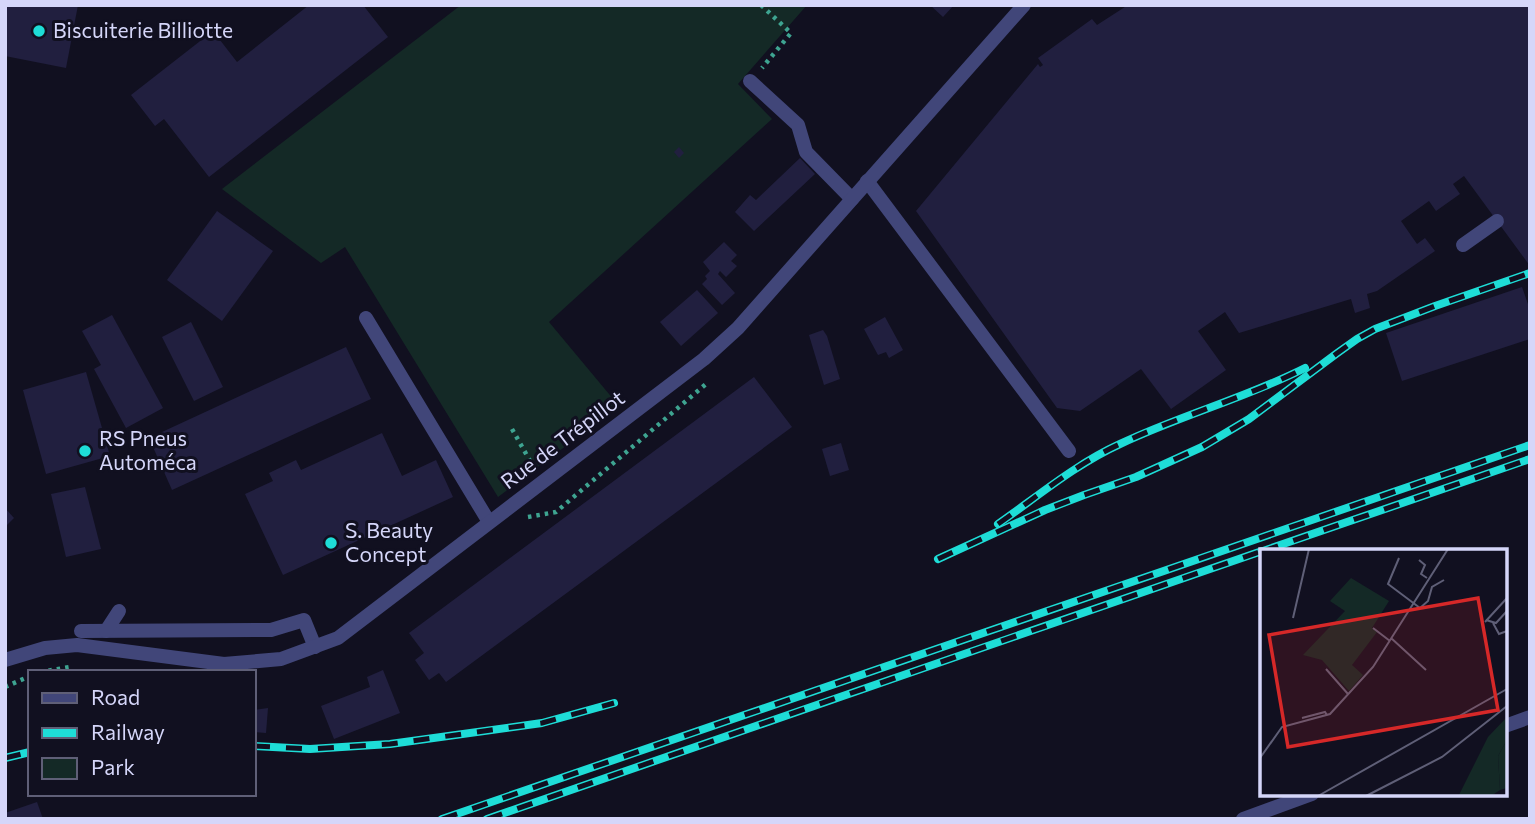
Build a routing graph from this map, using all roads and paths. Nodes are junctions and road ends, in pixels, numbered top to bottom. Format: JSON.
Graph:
{"nodes":[{"id":1,"x":761,"y":5,"type":"edge"},
{"id":2,"x":1024,"y":5,"type":"edge"},
{"id":3,"x":750,"y":81,"type":"joint"},
{"id":4,"x":867,"y":181,"type":"junction"},
{"id":5,"x":852,"y":199,"type":"junction"},
{"id":6,"x":1497,"y":221,"type":"dead end"},
{"id":7,"x":1462,"y":245,"type":"dead end"},
{"id":8,"x":366,"y":318,"type":"dead end"},
{"id":9,"x":512,"y":429,"type":"dead end"},
{"id":10,"x":1069,"y":451,"type":"dead end"},
{"id":11,"x":542,"y":483,"type":"junction"},
{"id":12,"x":489,"y":522,"type":"junction"},
{"id":13,"x":118,"y":611,"type":"dead end"},
{"id":14,"x":81,"y":631,"type":"dead end"},
{"id":15,"x":106,"y":631,"type":"junction"},
{"id":16,"x":315,"y":646,"type":"junction"},
{"id":17,"x":5,"y":660,"type":"edge"},
{"id":18,"x":28,"y":677,"type":"edge"},
{"id":19,"x":5,"y":687,"type":"edge"},
{"id":20,"x":1530,"y":718,"type":"edge"},
{"id":21,"x":1507,"y":725,"type":"edge"},
{"id":22,"x":1306,"y":796,"type":"edge"},
{"id":23,"x":1243,"y":819,"type":"edge"}],
"edges":[{"from":1,"to":3,"type":"path"},
{"from":2,"to":4,"type":"street","name":"Rue de Trépillot"},
{"from":3,"to":5,"type":"street"},
{"from":4,"to":5,"type":"street","name":"Rue de Trépillot"},
{"from":4,"to":10,"type":"street"},
{"from":5,"to":11,"type":"street","name":"Rue de Trépillot"},
{"from":6,"to":7,"type":"street"},
{"from":8,"to":12,"type":"street"},
{"from":9,"to":11,"type":"path"},
{"from":11,"to":12,"type":"street","name":"Rue de Trépillot"},
{"from":12,"to":16,"type":"street","name":"Rue de Trépillot"},
{"from":13,"to":15,"type":"street"},
{"from":14,"to":15,"type":"street"},
{"from":15,"to":16,"type":"street"},
{"from":16,"to":17,"type":"street","name":"Rue de Trépillot"},
{"from":18,"to":19,"type":"path"},
{"from":20,"to":21,"type":"street"},
{"from":22,"to":23,"type":"street"}]}
